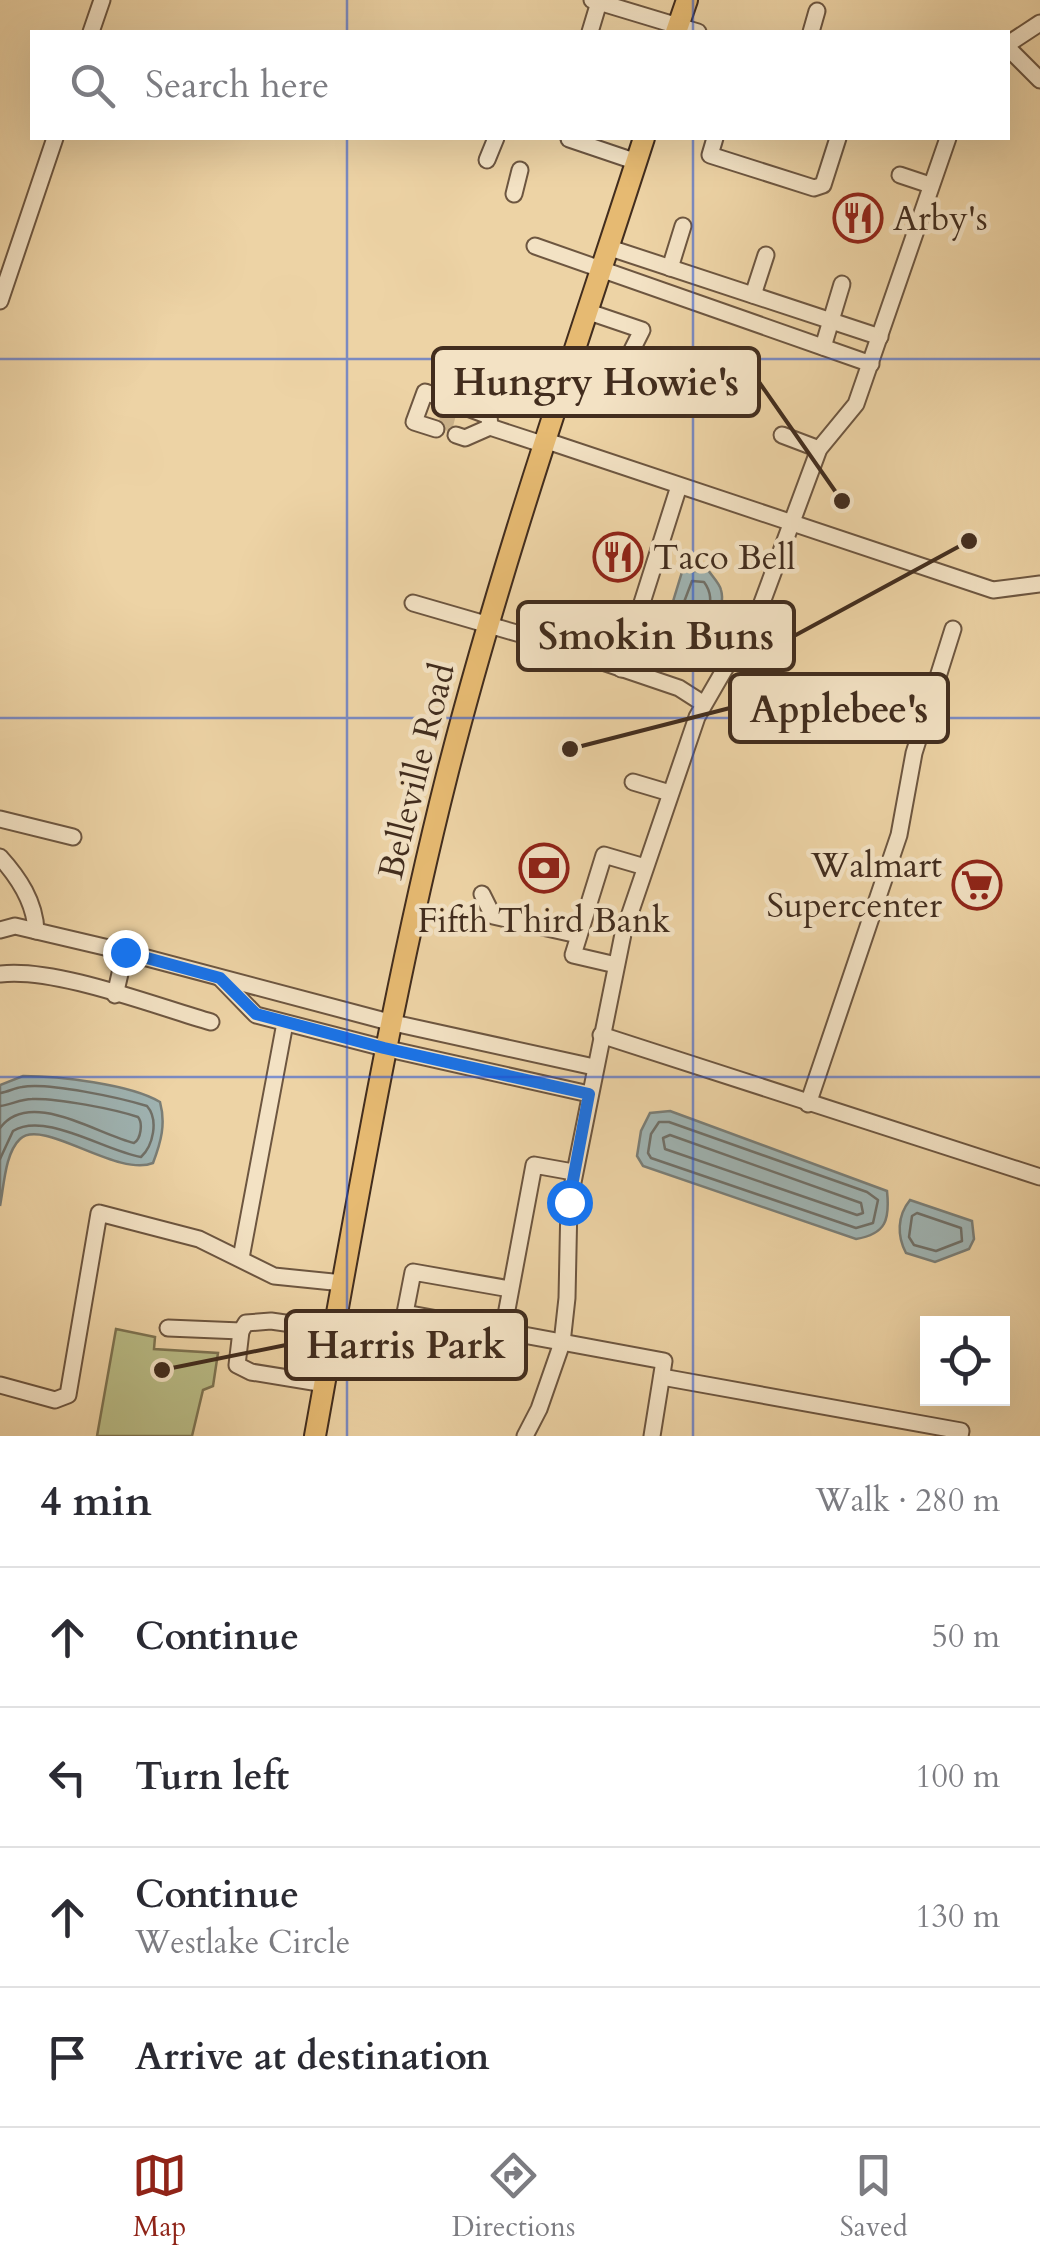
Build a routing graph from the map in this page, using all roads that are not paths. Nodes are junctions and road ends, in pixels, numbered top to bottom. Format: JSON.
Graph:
{"nodes":[{"id":1,"x":102,"y":0,"type":"edge"},
{"id":2,"x":687,"y":0,"type":"edge"},
{"id":3,"x":595,"y":1,"type":"edge"},
{"id":4,"x":818,"y":12,"type":"dead end"},
{"id":5,"x":1040,"y":23,"type":"edge"},
{"id":6,"x":677,"y":29,"type":"edge"},
{"id":7,"x":92,"y":30,"type":"edge"},
{"id":8,"x":590,"y":30,"type":"edge"},
{"id":9,"x":812,"y":30,"type":"edge"},
{"id":10,"x":1010,"y":45,"type":"edge"},
{"id":11,"x":1010,"y":48,"type":"edge"},
{"id":12,"x":1040,"y":80,"type":"edge"},
{"id":13,"x":54,"y":140,"type":"edge"},
{"id":14,"x":495,"y":140,"type":"edge"},
{"id":15,"x":572,"y":140,"type":"edge"},
{"id":16,"x":643,"y":140,"type":"edge"},
{"id":17,"x":714,"y":140,"type":"edge"},
{"id":18,"x":837,"y":140,"type":"edge"},
{"id":19,"x":947,"y":140,"type":"edge"},
{"id":20,"x":488,"y":160,"type":"dead end"},
{"id":21,"x":636,"y":162,"type":"junction"},
{"id":22,"x":520,"y":170,"type":"dead end"},
{"id":23,"x":900,"y":174,"type":"dead end"},
{"id":24,"x":930,"y":184,"type":"junction"},
{"id":25,"x":514,"y":194,"type":"dead end"},
{"id":26,"x":683,"y":226,"type":"dead end"},
{"id":27,"x":535,"y":246,"type":"dead end"},
{"id":28,"x":608,"y":247,"type":"junction"},
{"id":29,"x":766,"y":255,"type":"dead end"},
{"id":30,"x":670,"y":268,"type":"junction"},
{"id":31,"x":601,"y":269,"type":"junction"},
{"id":32,"x":842,"y":284,"type":"dead end"},
{"id":33,"x":757,"y":296,"type":"junction"},
{"id":34,"x":0,"y":301,"type":"edge"},
{"id":35,"x":586,"y":311,"type":"junction"},
{"id":36,"x":831,"y":321,"type":"junction"},
{"id":37,"x":753,"y":324,"type":"junction"},
{"id":38,"x":880,"y":337,"type":"junction"},
{"id":39,"x":822,"y":347,"type":"junction"},
{"id":40,"x":871,"y":364,"type":"junction"},
{"id":41,"x":566,"y":382,"type":"junction"},
{"id":42,"x":437,"y":425,"type":"dead end"},
{"id":43,"x":782,"y":435,"type":"dead end"},
{"id":44,"x":546,"y":443,"type":"junction"},
{"id":45,"x":819,"y":449,"type":"junction"},
{"id":46,"x":679,"y":486,"type":"junction"},
{"id":47,"x":789,"y":524,"type":"junction"},
{"id":48,"x":1040,"y":584,"type":"edge"},
{"id":49,"x":412,"y":603,"type":"dead end"},
{"id":50,"x":487,"y":627,"type":"junction"},
{"id":51,"x":953,"y":629,"type":"dead end"},
{"id":52,"x":621,"y":670,"type":"junction"},
{"id":53,"x":704,"y":704,"type":"junction"},
{"id":54,"x":634,"y":782,"type":"dead end"},
{"id":55,"x":670,"y":793,"type":"junction"},
{"id":56,"x":0,"y":819,"type":"edge"},
{"id":57,"x":73,"y":837,"type":"dead end"},
{"id":58,"x":0,"y":858,"type":"edge"},
{"id":59,"x":645,"y":868,"type":"junction"},
{"id":60,"x":482,"y":894,"type":"dead end"},
{"id":61,"x":0,"y":930,"type":"edge"},
{"id":62,"x":36,"y":931,"type":"junction"},
{"id":63,"x":578,"y":934,"type":"junction"},
{"id":64,"x":125,"y":952,"type":"junction"},
{"id":65,"x":616,"y":966,"type":"junction"},
{"id":66,"x":0,"y":974,"type":"edge"},
{"id":67,"x":220,"y":978,"type":"junction"},
{"id":68,"x":115,"y":994,"type":"junction"},
{"id":69,"x":211,"y":1022,"type":"dead end"},
{"id":70,"x":285,"y":1022,"type":"junction"},
{"id":71,"x":390,"y":1022,"type":"junction"},
{"id":72,"x":601,"y":1034,"type":"junction"},
{"id":73,"x":384,"y":1048,"type":"junction"},
{"id":74,"x":594,"y":1067,"type":"junction"},
{"id":75,"x":589,"y":1094,"type":"junction"},
{"id":76,"x":808,"y":1104,"type":"junction"},
{"id":77,"x":573,"y":1172,"type":"junction"},
{"id":78,"x":1040,"y":1177,"type":"edge"},
{"id":79,"x":242,"y":1258,"type":"junction"},
{"id":80,"x":342,"y":1283,"type":"junction"},
{"id":81,"x":510,"y":1289,"type":"junction"},
{"id":82,"x":168,"y":1328,"type":"dead end"},
{"id":83,"x":334,"y":1330,"type":"junction"},
{"id":84,"x":503,"y":1330,"type":"junction"},
{"id":85,"x":241,"y":1331,"type":"junction"},
{"id":86,"x":562,"y":1343,"type":"junction"},
{"id":87,"x":662,"y":1377,"type":"junction"},
{"id":88,"x":325,"y":1384,"type":"junction"},
{"id":89,"x":0,"y":1385,"type":"edge"},
{"id":90,"x":315,"y":1436,"type":"edge"},
{"id":91,"x":525,"y":1436,"type":"edge"},
{"id":92,"x":652,"y":1436,"type":"edge"},
{"id":93,"x":960,"y":1436,"type":"edge"}],
"edges":[{"from":1,"to":7,"type":"street"},
{"from":2,"to":6,"type":"main road"},
{"from":3,"to":6,"type":"street"},
{"from":3,"to":8,"type":"street"},
{"from":4,"to":9,"type":"street"},
{"from":5,"to":10,"type":"street"},
{"from":11,"to":12,"type":"street"},
{"from":13,"to":34,"type":"street"},
{"from":14,"to":20,"type":"street"},
{"from":15,"to":21,"type":"street"},
{"from":16,"to":21,"type":"main road","name":"Belleville Road"},
{"from":17,"to":18,"type":"street"},
{"from":19,"to":24,"type":"street"},
{"from":21,"to":28,"type":"main road","name":"Belleville Road"},
{"from":22,"to":25,"type":"street"},
{"from":23,"to":24,"type":"street"},
{"from":24,"to":38,"type":"street"},
{"from":26,"to":30,"type":"street"},
{"from":27,"to":31,"type":"street"},
{"from":28,"to":30,"type":"street"},
{"from":28,"to":31,"type":"main road","name":"Belleville Road"},
{"from":29,"to":33,"type":"street"},
{"from":30,"to":33,"type":"street"},
{"from":31,"to":35,"type":"main road","name":"Belleville Road"},
{"from":31,"to":37,"type":"street"},
{"from":32,"to":36,"type":"street"},
{"from":33,"to":36,"type":"street"},
{"from":33,"to":37,"type":"street"},
{"from":35,"to":41,"type":"main road","name":"Belleville Road"},
{"from":35,"to":41,"type":"street"},
{"from":36,"to":38,"type":"street"},
{"from":36,"to":39,"type":"street"},
{"from":37,"to":39,"type":"street"},
{"from":38,"to":40,"type":"street"},
{"from":39,"to":40,"type":"street"},
{"from":40,"to":45,"type":"street"},
{"from":41,"to":44,"type":"main road","name":"Belleville Road"},
{"from":42,"to":44,"type":"street"},
{"from":43,"to":45,"type":"street"},
{"from":44,"to":46,"type":"street"},
{"from":44,"to":50,"type":"main road","name":"Belleville Road"},
{"from":45,"to":47,"type":"street"},
{"from":46,"to":47,"type":"street"},
{"from":46,"to":52,"type":"street"},
{"from":47,"to":48,"type":"street"},
{"from":47,"to":53,"type":"street"},
{"from":49,"to":50,"type":"street"},
{"from":50,"to":52,"type":"street"},
{"from":50,"to":71,"type":"main road","name":"Belleville Road"},
{"from":51,"to":76,"type":"street"},
{"from":52,"to":53,"type":"street"},
{"from":53,"to":55,"type":"street"},
{"from":54,"to":55,"type":"street"},
{"from":55,"to":59,"type":"street"},
{"from":56,"to":57,"type":"street"},
{"from":58,"to":62,"type":"street"},
{"from":59,"to":63,"type":"street"},
{"from":59,"to":65,"type":"street"},
{"from":60,"to":63,"type":"street"},
{"from":61,"to":62,"type":"street"},
{"from":62,"to":64,"type":"street"},
{"from":63,"to":65,"type":"street"},
{"from":64,"to":67,"type":"street"},
{"from":64,"to":68,"type":"street"},
{"from":65,"to":72,"type":"street"},
{"from":66,"to":68,"type":"street"},
{"from":67,"to":70,"type":"street"},
{"from":67,"to":71,"type":"street"},
{"from":68,"to":69,"type":"street"},
{"from":70,"to":73,"type":"street"},
{"from":70,"to":79,"type":"street"},
{"from":71,"to":73,"type":"main road","name":"Belleville Road"},
{"from":71,"to":74,"type":"street"},
{"from":72,"to":74,"type":"street"},
{"from":72,"to":76,"type":"street"},
{"from":73,"to":75,"type":"street"},
{"from":73,"to":80,"type":"main road","name":"Belleville Road"},
{"from":74,"to":75,"type":"street"},
{"from":75,"to":77,"type":"street"},
{"from":76,"to":78,"type":"street"},
{"from":77,"to":81,"type":"street"},
{"from":77,"to":86,"type":"street"},
{"from":79,"to":80,"type":"street"},
{"from":79,"to":89,"type":"street"},
{"from":80,"to":83,"type":"main road","name":"Belleville Road"},
{"from":81,"to":84,"type":"street"},
{"from":81,"to":84,"type":"street"},
{"from":82,"to":85,"type":"street"},
{"from":83,"to":85,"type":"street"},
{"from":83,"to":88,"type":"main road","name":"Belleville Road"},
{"from":84,"to":86,"type":"street"},
{"from":85,"to":88,"type":"street"},
{"from":86,"to":87,"type":"street"},
{"from":86,"to":91,"type":"street"},
{"from":87,"to":92,"type":"street"},
{"from":87,"to":93,"type":"street"},
{"from":88,"to":90,"type":"main road","name":"Belleville Road"}]}
